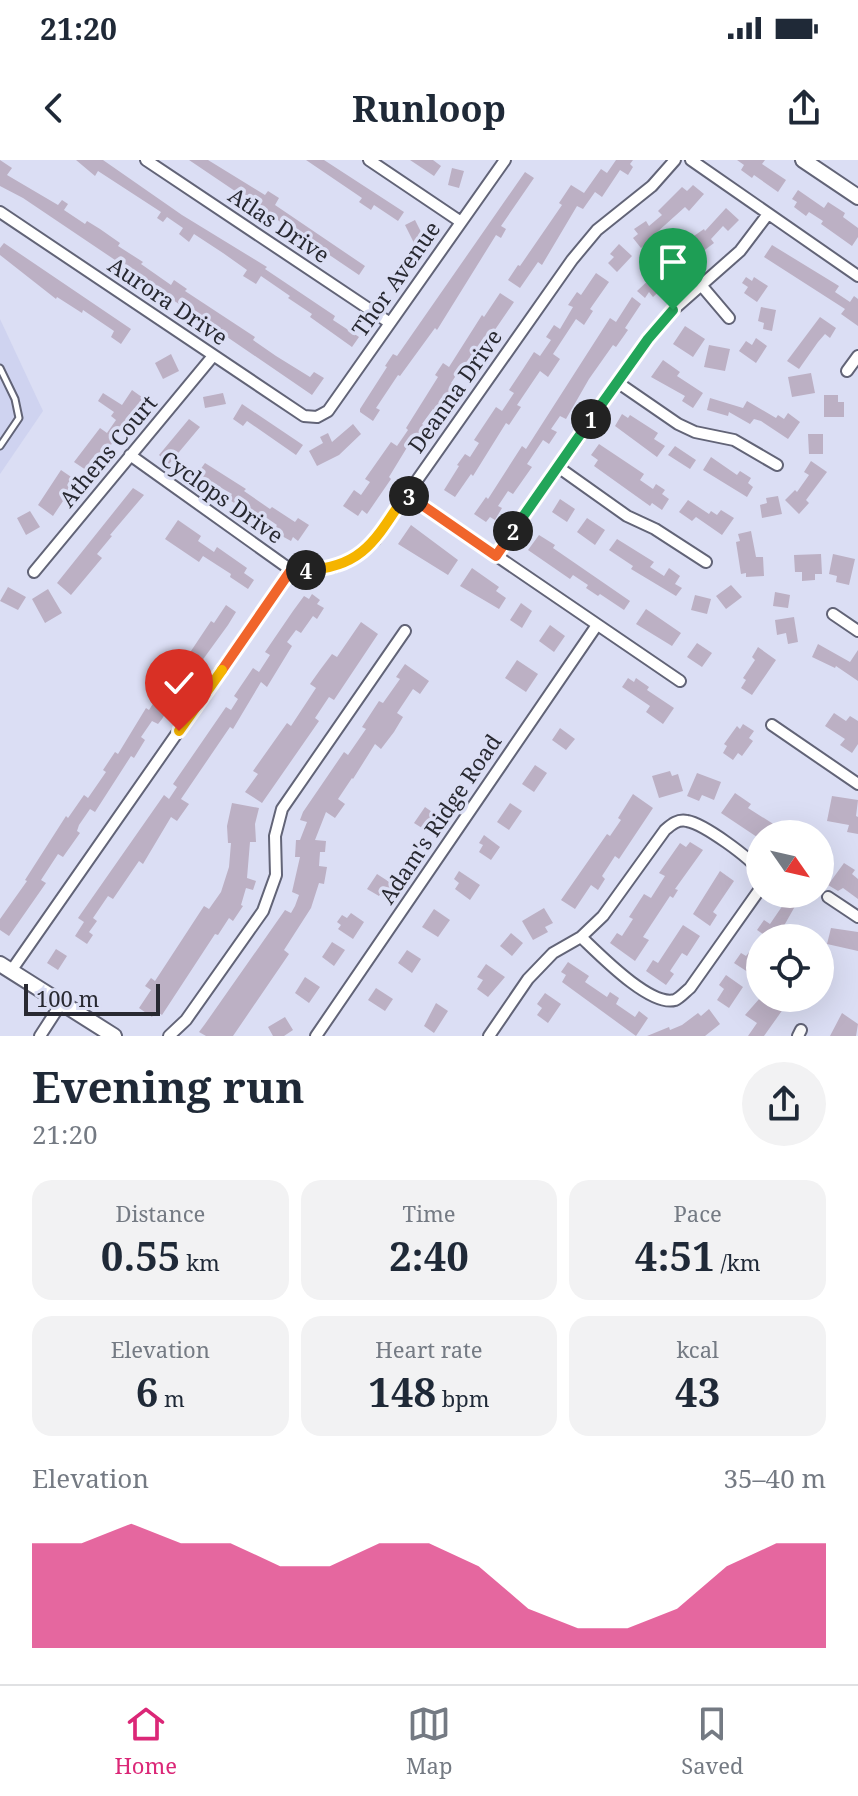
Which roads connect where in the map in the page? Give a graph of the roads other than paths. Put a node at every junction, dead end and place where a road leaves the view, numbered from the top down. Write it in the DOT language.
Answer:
graph roads {
  1 [pos="146,160"];
  2 [pos="369,160"];
  3 [pos="505,160"];
  4 [pos="675,160"];
  5 [pos="691,160"];
  6 [pos="803,160"];
  7 [pos="858,197"];
  8 [pos="0,212"];
  9 [pos="768,214"];
  10 [pos="461,222"];
  11 [pos="858,276"];
  12 [pos="701,285"];
  13 [pos="729,318"];
  14 [pos="390,323"];
  15 [pos="213,356"];
  16 [pos="858,356"];
  17 [pos="0,368"];
  18 [pos="847,371"];
  19 [pos="617,382"];
  20 [pos="317,417"];
  21 [pos="0,446"];
  22 [pos="130,455"];
  23 [pos="777,465"];
  24 [pos="558,467"];
  25 [pos="406,494"];
  26 [pos="496,556"];
  27 [pos="706,562"];
  28 [pos="291,570"];
  29 [pos="34,572"];
  30 [pos="833,614"];
  31 [pos="597,625"];
  32 [pos="405,631"];
  33 [pos="858,631"];
  34 [pos="680,681"];
  35 [pos="772,725"];
  36 [pos="858,784"];
  37 [pos="746,857"];
  38 [pos="834,901"];
  39 [pos="747,908"];
  40 [pos="858,917"];
  41 [pos="581,937"];
  42 [pos="6,967"];
  43 [pos="62,1002"];
  44 [pos="40,1036"];
  45 [pos="114,1036"];
  46 [pos="169,1036"];
  47 [pos="316,1036"];
  48 [pos="489,1036"];
  1 -- 14 [label="street, Atlas Drive"];
  2 -- 10 [label="street"];
  3 -- 10 [label="street, Thor Avenue"];
  4 -- 25 [label="street, Deanna Drive"];
  5 -- 9 [label="street"];
  6 -- 7 [label="street"];
  8 -- 15 [label="street, Aurora Drive"];
  9 -- 11 [label="street"];
  9 -- 12 [label="street"];
  10 -- 14 [label="street, Thor Avenue"];
  12 -- 13 [label="street"];
  12 -- 19 [label="street"];
  14 -- 20 [label="street, Thor Avenue"];
  15 -- 20 [label="street, Aurora Drive"];
  15 -- 22 [label="street, Athens Court"];
  16 -- 18 [label="street"];
  17 -- 21 [label="lane"];
  19 -- 23 [label="street"];
  19 -- 24 [label="street"];
  22 -- 28 [label="street, Cyclops Drive"];
  22 -- 29 [label="street, Athens Court"];
  24 -- 26 [label="street"];
  24 -- 27 [label="street"];
  25 -- 26 [label="street"];
  25 -- 28 [label="street, Deanna Drive"];
  26 -- 31 [label="street"];
  28 -- 42 [label="street"];
  30 -- 33 [label="street"];
  31 -- 34 [label="street"];
  31 -- 47 [label="street, Adam's Ridge Road"];
  32 -- 46 [label="street"];
  35 -- 36 [label="street"];
  37 -- 41 [label="street"];
  38 -- 40 [label="street"];
  39 -- 41 [label="street"];
  41 -- 48 [label="street"];
  42 -- 43 [label="street"];
  43 -- 44 [label="street"];
  43 -- 45 [label="street"];
}
